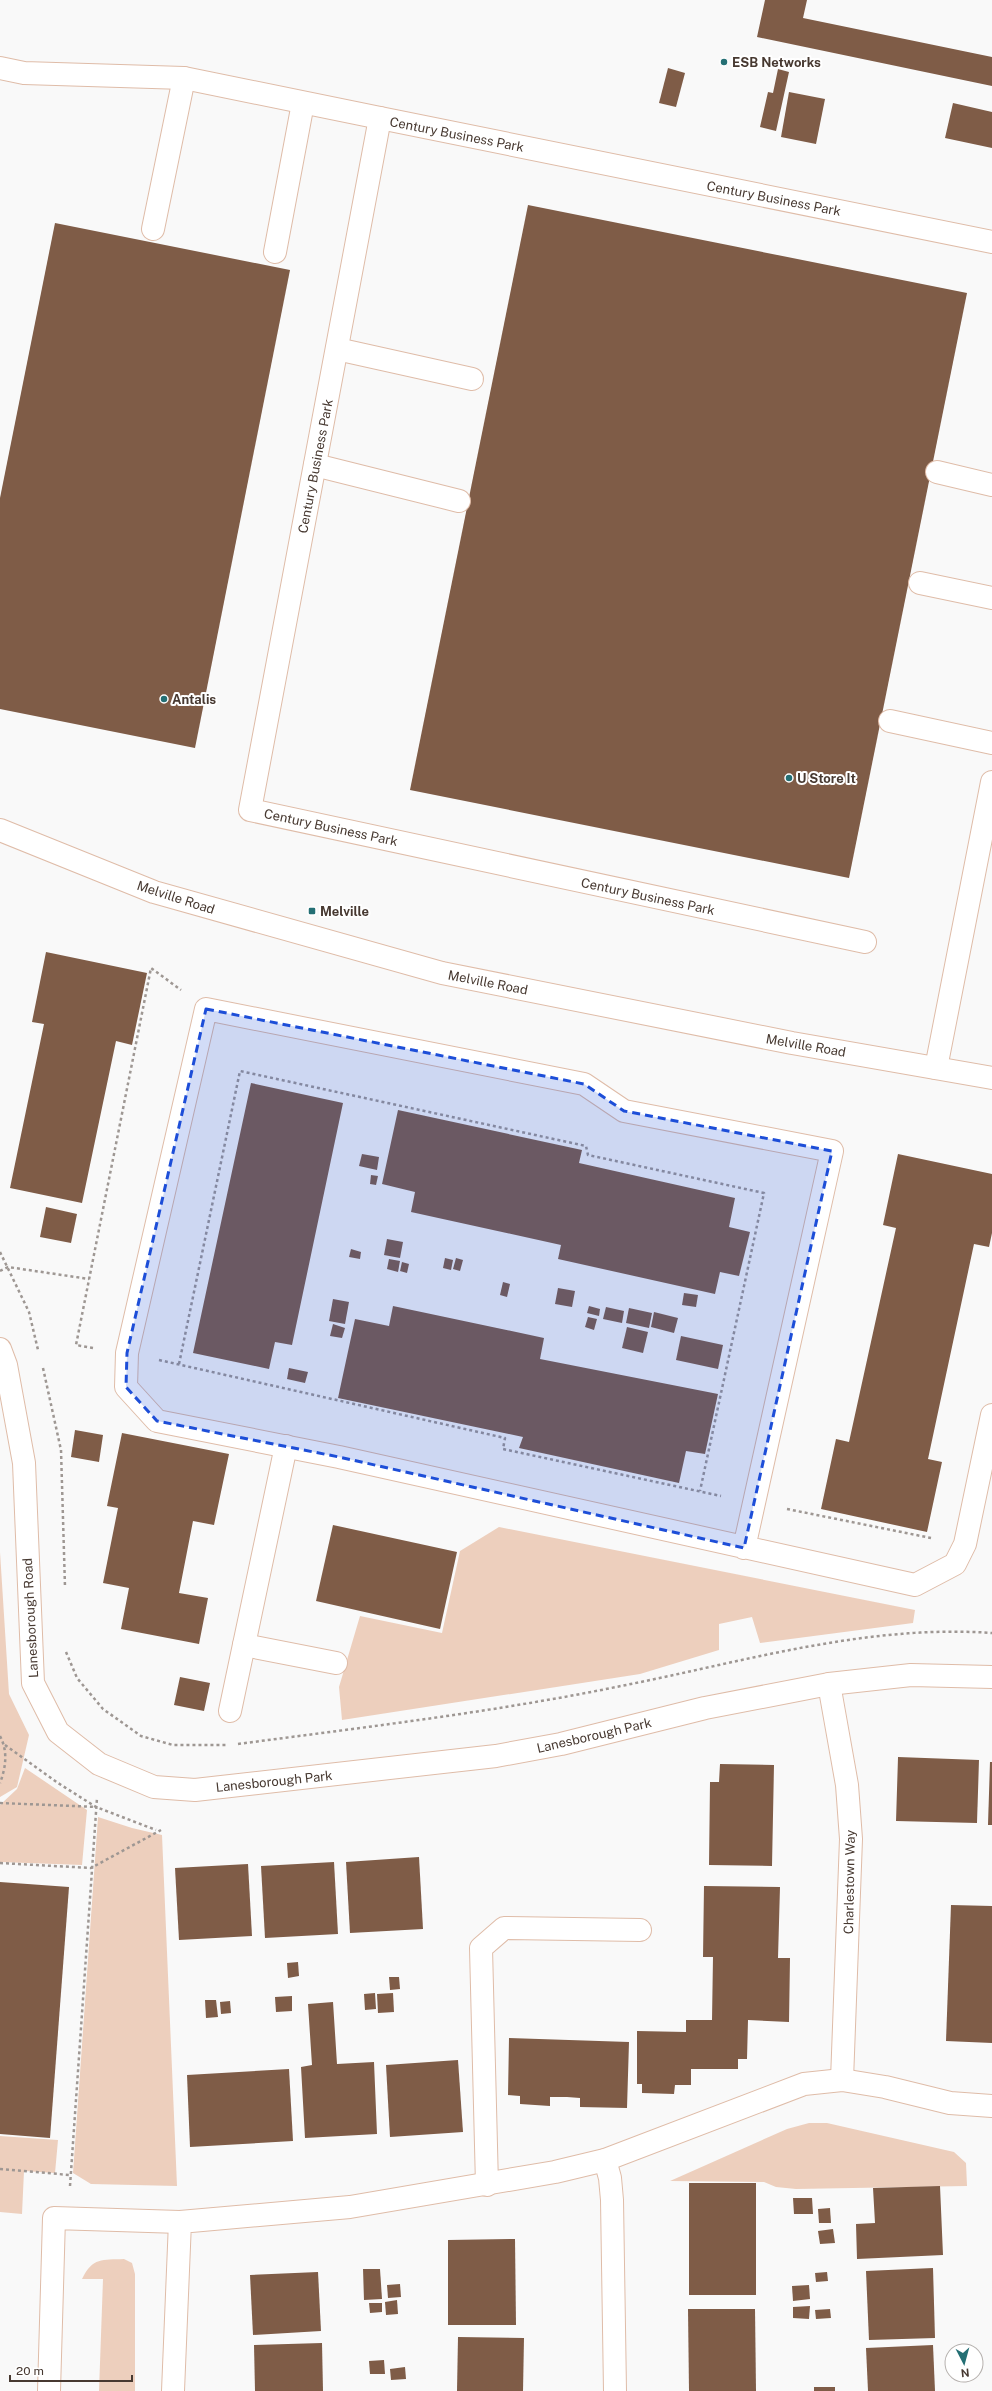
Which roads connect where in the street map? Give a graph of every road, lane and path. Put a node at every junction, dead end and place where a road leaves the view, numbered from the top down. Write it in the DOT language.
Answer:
graph roads {
  1 [pos="0,68"];
  2 [pos="184,78"];
  3 [pos="303,103"];
  4 [pos="380,118"];
  5 [pos="153,229"];
  6 [pos="992,242"];
  7 [pos="275,252"];
  8 [pos="337,349"];
  9 [pos="472,379"];
  10 [pos="315,465"];
  11 [pos="936,472"];
  12 [pos="992,485"];
  13 [pos="459,501"];
  14 [pos="920,583"];
  15 [pos="992,598"];
  16 [pos="890,721"];
  17 [pos="992,743"];
  18 [pos="992,782"];
  19 [pos="0,830"];
  20 [pos="865,942"];
  21 [pos="206,1009"];
  22 [pos="936,1068"];
  23 [pos="992,1078"];
  24 [pos="0,1252"];
  25 [pos="8,1268"];
  26 [pos="0,1271"];
  27 [pos="89,1279"];
  28 [pos="0,1349"];
  29 [pos="127,1353"];
  30 [pos="40,1356"];
  31 [pos="41,1363"];
  32 [pos="179,1364"];
  33 [pos="992,1415"];
  34 [pos="286,1446"];
  35 [pos="700,1491"];
  36 [pos="983,1496"];
  37 [pos="754,1503"];
  38 [pos="964,1544"];
  39 [pos="744,1548"];
  40 [pos="65,1589"];
  41 [pos="992,1633"];
  42 [pos="244,1645"];
  43 [pos="66,1650"];
  44 [pos="336,1663"];
  45 [pos="992,1677"];
  46 [pos="829,1684"];
  47 [pos="230,1711"];
  48 [pos="0,1736"];
  49 [pos="99,1764"];
  50 [pos="0,1783"];
  51 [pos="195,1790"];
  52 [pos="0,1803"];
  53 [pos="96,1807"];
  54 [pos="161,1830"];
  55 [pos="0,1863"];
  56 [pos="91,1868"];
  57 [pos="640,1930"];
  58 [pos="842,2080"];
  59 [pos="992,2106"];
  60 [pos="605,2160"];
  61 [pos="0,2170"];
  62 [pos="70,2175"];
  63 [pos="487,2185"];
  64 [pos="69,2218"];
  65 [pos="180,2222"];
  66 [pos="49,2391"];
  67 [pos="173,2391"];
  68 [pos="616,2391"];
  1 -- 2 [label="street"];
  2 -- 3 [label="street"];
  2 -- 5 [label="street"];
  3 -- 4 [label="street"];
  3 -- 7 [label="street"];
  4 -- 6 [label="street, Century Business Park"];
  4 -- 8 [label="street, Century Business Park"];
  8 -- 9 [label="street"];
  8 -- 10 [label="street, Century Business Park"];
  10 -- 13 [label="street"];
  10 -- 20 [label="street, Century Business Park"];
  11 -- 12 [label="street"];
  14 -- 15 [label="street"];
  16 -- 17 [label="street"];
  18 -- 22 [label="street"];
  19 -- 22 [label="street, Melville Road"];
  21 -- 27 [label="path"];
  21 -- 29 [label="street"];
  21 -- 37 [label="street"];
  22 -- 23 [label="street, Melville Road"];
  24 -- 25 [label="path"];
  25 -- 26 [label="path"];
  25 -- 27 [label="path"];
  25 -- 30 [label="path"];
  27 -- 29 [label="path"];
  28 -- 49 [label="street, Lanesborough Road"];
  29 -- 32 [label="path"];
  29 -- 34 [label="street"];
  31 -- 40 [label="path"];
  32 -- 35 [label="path"];
  32 -- 35 [label="path"];
  33 -- 36 [label="street"];
  34 -- 39 [label="street"];
  34 -- 42 [label="street"];
  35 -- 37 [label="path"];
  36 -- 38 [label="street"];
  37 -- 38 [label="path"];
  37 -- 39 [label="street"];
  38 -- 39 [label="street"];
  41 -- 43 [label="path"];
  42 -- 44 [label="street"];
  42 -- 47 [label="street"];
  45 -- 46 [label="street, Lanesborough Park"];
  46 -- 51 [label="street, Lanesborough Park"];
  46 -- 58 [label="street, Charlestown Way"];
  48 -- 50 [label="path"];
  49 -- 51 [label="street, Lanesborough Road"];
  49 -- 53 [label="path"];
  52 -- 53 [label="path"];
  53 -- 56 [label="path"];
  54 -- 56 [label="path"];
  55 -- 56 [label="path"];
  56 -- 62 [label="path"];
  57 -- 63 [label="street"];
  58 -- 59 [label="street"];
  58 -- 60 [label="street"];
  60 -- 63 [label="street"];
  60 -- 68 [label="street"];
  61 -- 62 [label="path"];
  62 -- 64 [label="path"];
  63 -- 65 [label="street"];
  64 -- 65 [label="street"];
  64 -- 66 [label="street"];
  65 -- 67 [label="street"];
}
